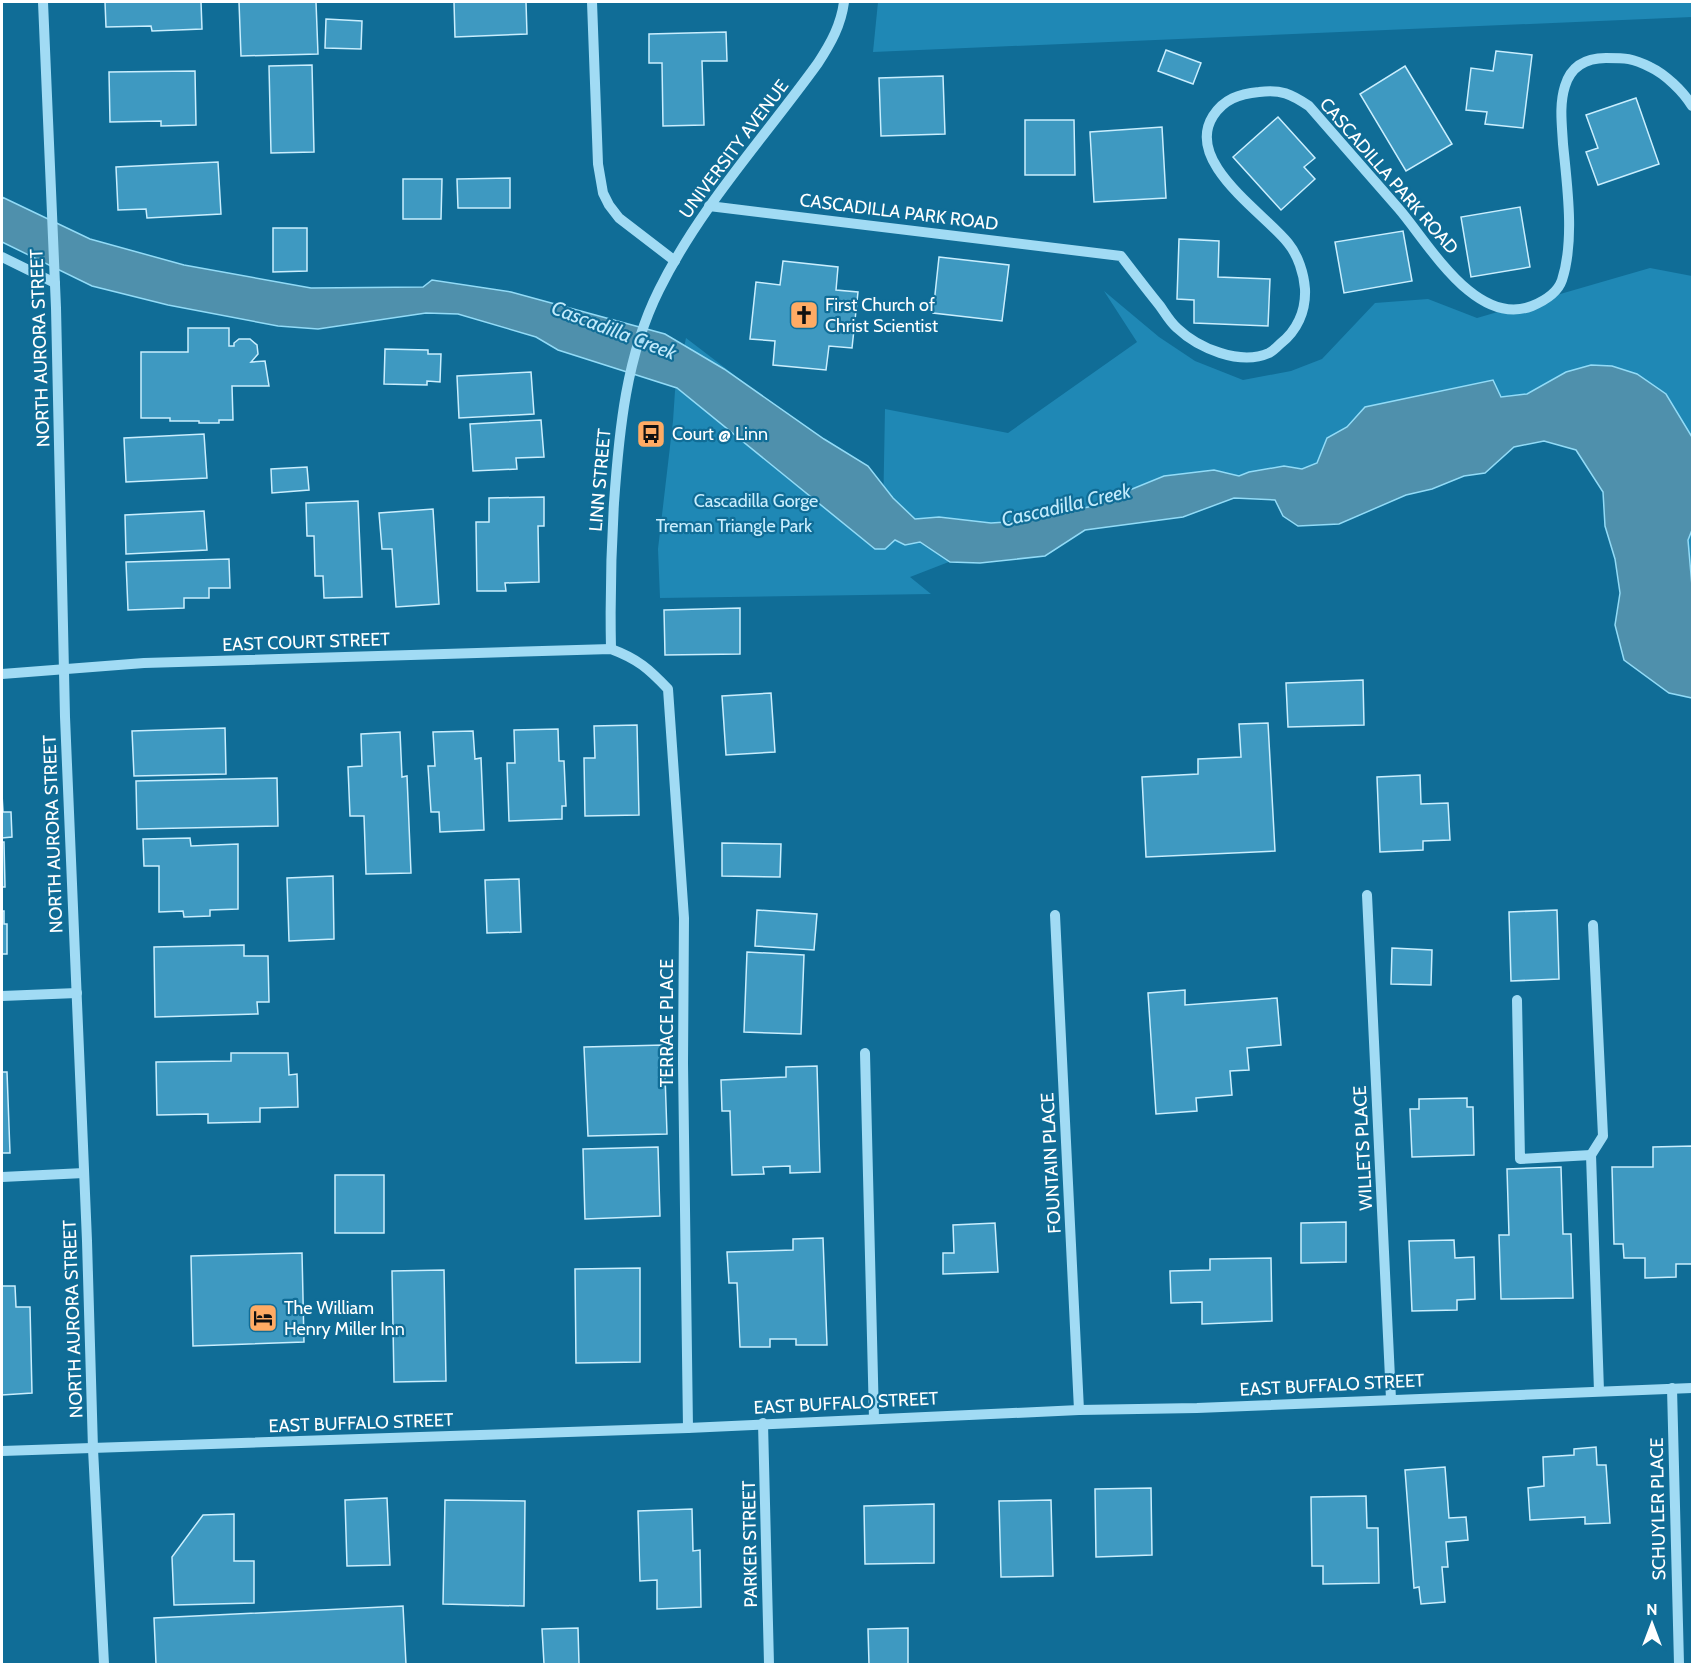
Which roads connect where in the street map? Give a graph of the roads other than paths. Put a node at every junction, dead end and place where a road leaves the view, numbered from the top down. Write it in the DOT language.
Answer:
graph roads {
  1 [pos="43,2"];
  2 [pos="592,2"];
  3 [pos="844,2"];
  4 [pos="1692,106"];
  5 [pos="710,206"];
  6 [pos="2,257"];
  7 [pos="675,261"];
  8 [pos="55,283"];
  9 [pos="648,317"];
  10 [pos="611,649"];
  11 [pos="64,670"];
  12 [pos="2,674"];
  13 [pos="1367,895"];
  14 [pos="1055,915"];
  15 [pos="1593,926"];
  16 [pos="77,993"];
  17 [pos="2,996"];
  18 [pos="1517,1000"];
  19 [pos="866,1053"];
  20 [pos="1591,1155"];
  21 [pos="84,1173"];
  22 [pos="2,1177"];
  23 [pos="1672,1388"];
  24 [pos="1692,1388"];
  25 [pos="1599,1391"];
  26 [pos="1391,1399"];
  27 [pos="1079,1410"];
  28 [pos="874,1419"];
  29 [pos="763,1423"];
  30 [pos="688,1428"];
  31 [pos="93,1449"];
  32 [pos="2,1451"];
  33 [pos="105,1665"];
  34 [pos="769,1665"];
  35 [pos="1679,1665"];
  1 -- 8 [label="street, NORTH AURORA STREET"];
  2 -- 7 [label="street"];
  3 -- 5 [label="street, UNIVERSITY AVENUE"];
  4 -- 5 [label="street, CASCADILLA PARK ROAD"];
  5 -- 7 [label="street, UNIVERSITY AVENUE"];
  6 -- 8 [label="street"];
  7 -- 9 [label="street, UNIVERSITY AVENUE"];
  8 -- 11 [label="street, NORTH AURORA STREET"];
  9 -- 10 [label="street, LINN STREET"];
  10 -- 11 [label="street, EAST COURT STREET"];
  10 -- 30 [label="street, TERRACE PLACE"];
  11 -- 12 [label="street, EAST COURT STREET"];
  11 -- 16 [label="street, NORTH AURORA STREET"];
  13 -- 26 [label="street, WILLETS PLACE"];
  14 -- 27 [label="street, FOUNTAIN PLACE"];
  15 -- 20 [label="street"];
  16 -- 17 [label="street"];
  16 -- 21 [label="street, NORTH AURORA STREET"];
  18 -- 20 [label="street"];
  19 -- 28 [label="street"];
  20 -- 25 [label="street"];
  21 -- 22 [label="street"];
  21 -- 31 [label="street, NORTH AURORA STREET"];
  23 -- 24 [label="street, EAST BUFFALO STREET"];
  23 -- 25 [label="street, EAST BUFFALO STREET"];
  23 -- 35 [label="street, SCHUYLER PLACE"];
  25 -- 26 [label="street, EAST BUFFALO STREET"];
  26 -- 27 [label="street, EAST BUFFALO STREET"];
  27 -- 28 [label="street, EAST BUFFALO STREET"];
  28 -- 29 [label="street, EAST BUFFALO STREET"];
  29 -- 30 [label="street, EAST BUFFALO STREET"];
  29 -- 34 [label="street, PARKER STREET"];
  30 -- 31 [label="street, EAST BUFFALO STREET"];
  31 -- 32 [label="street, EAST BUFFALO STREET"];
  31 -- 33 [label="street, NORTH AURORA STREET"];
}
